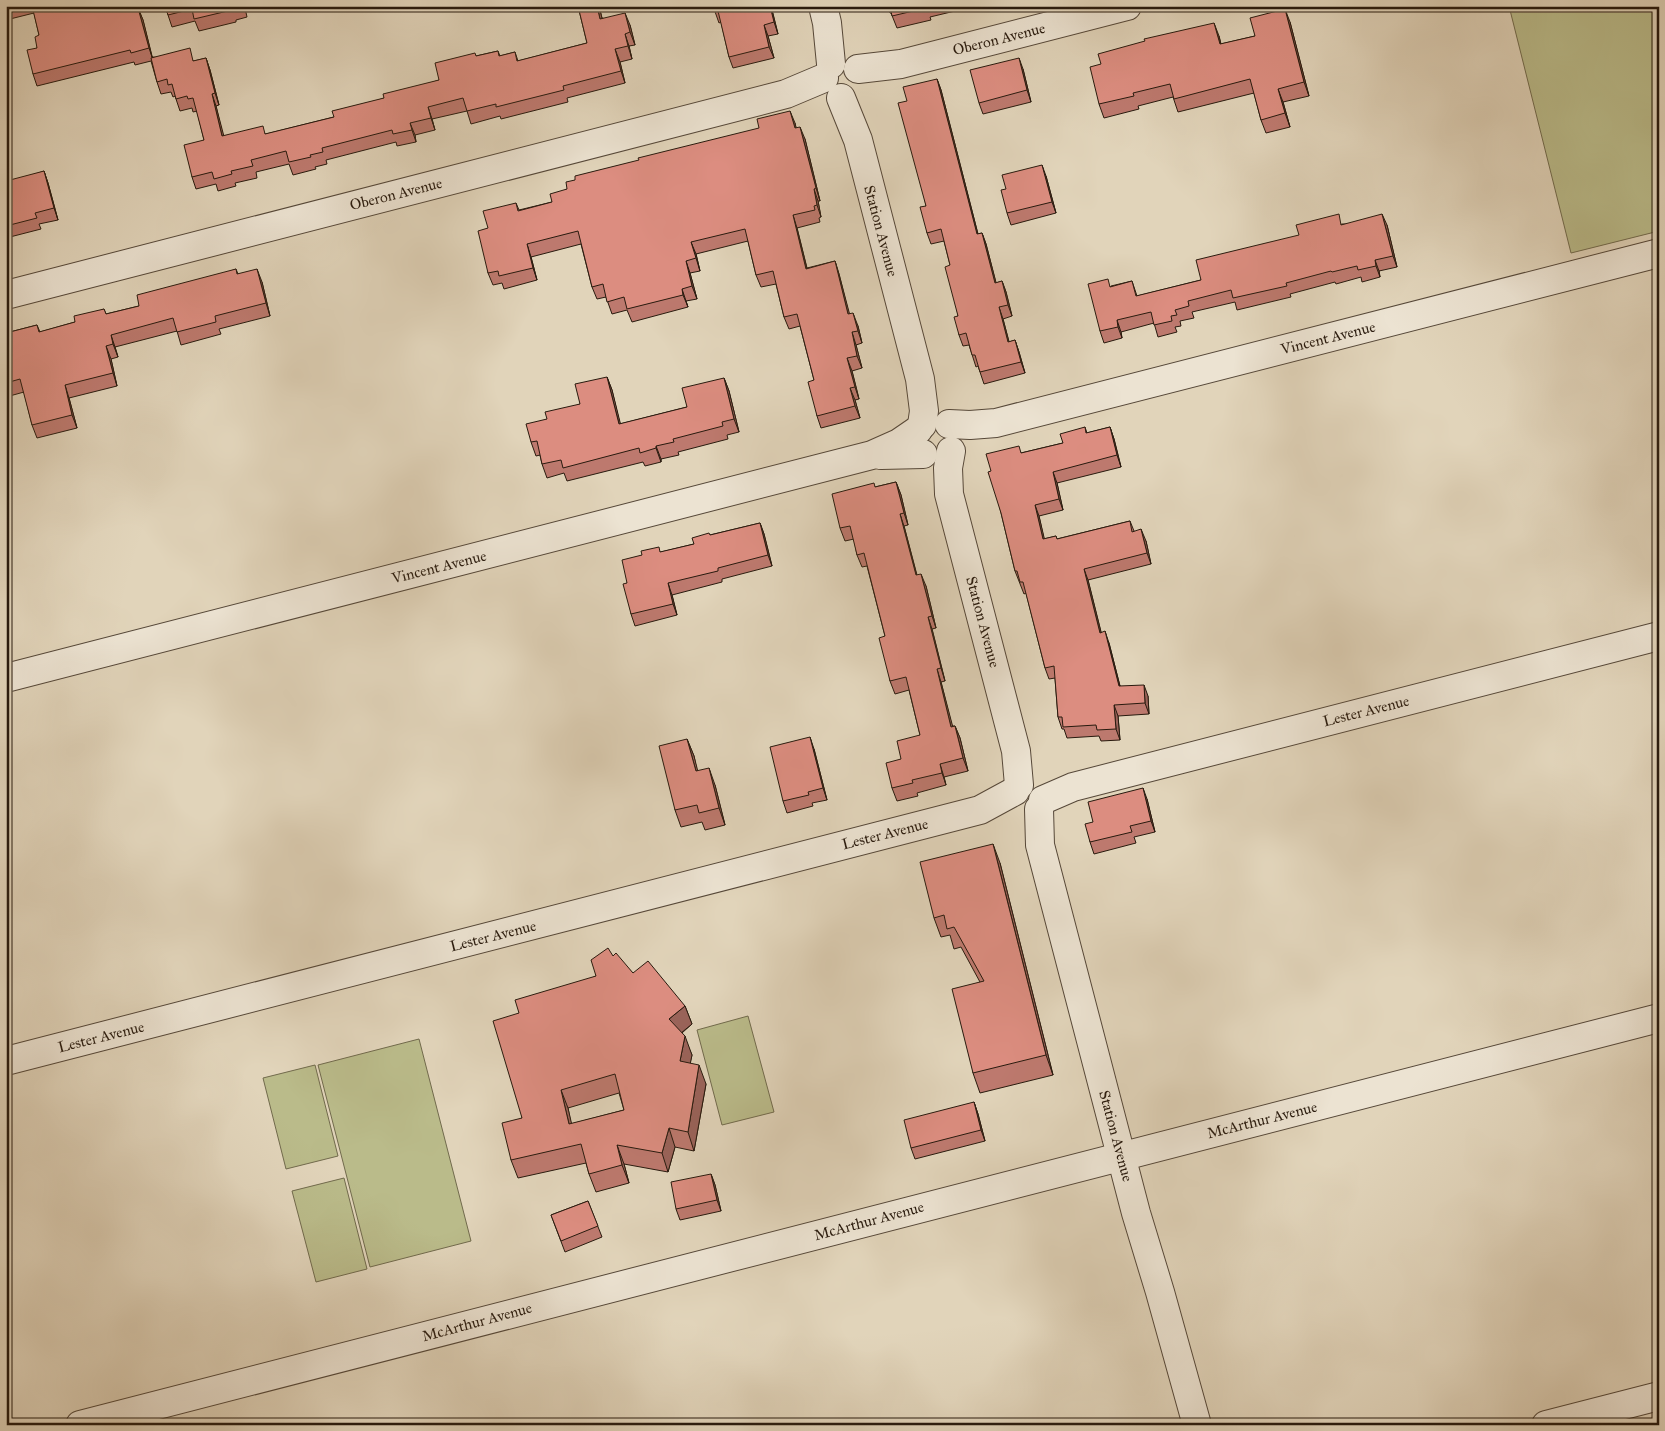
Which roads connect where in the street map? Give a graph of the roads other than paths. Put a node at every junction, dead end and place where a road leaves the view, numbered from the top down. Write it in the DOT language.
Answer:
graph roads {
  1 [pos="1126,6"];
  2 [pos="825,14"];
  3 [pos="842,80"];
  4 [pos="1659,253"];
  5 [pos="6,295"];
  6 [pos="936,438"];
  7 [pos="1659,636"];
  8 [pos="6,678"];
  9 [pos="1029,797"];
  10 [pos="1659,1018"];
  11 [pos="6,1061"];
  12 [pos="1121,1156"];
  13 [pos="1659,1396"];
  14 [pos="80,1425"];
  15 [pos="1196,1425"];
  16 [pos="1546,1425"];
  1 -- 3 [label="street, Oberon Avenue"];
  2 -- 3 [label="street, Station Avenue"];
  3 -- 5 [label="street, Oberon Avenue"];
  3 -- 6 [label="street, Station Avenue"];
  4 -- 6 [label="street, Vincent Avenue"];
  6 -- 8 [label="street, Vincent Avenue"];
  6 -- 9 [label="street, Station Avenue"];
  7 -- 9 [label="street, Lester Avenue"];
  9 -- 11 [label="street, Lester Avenue"];
  9 -- 12 [label="street, Station Avenue"];
  10 -- 12 [label="street, McArthur Avenue"];
  12 -- 14 [label="street, McArthur Avenue"];
  12 -- 15 [label="street, Station Avenue"];
  13 -- 16 [label="street"];
}
